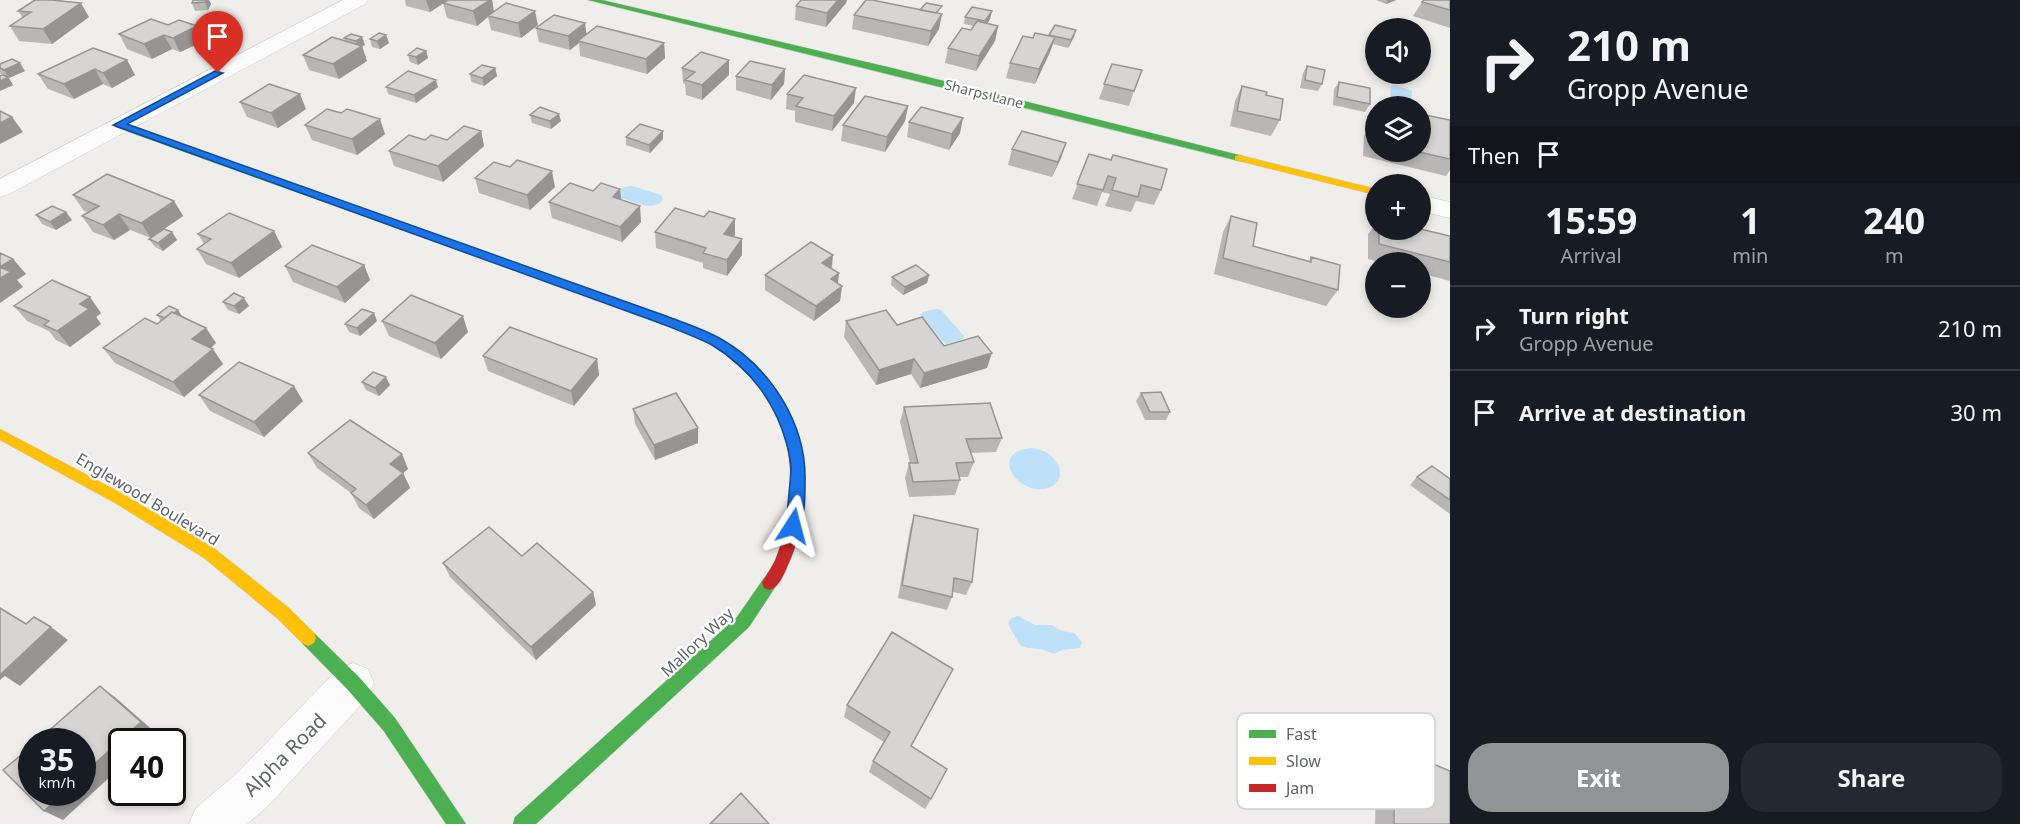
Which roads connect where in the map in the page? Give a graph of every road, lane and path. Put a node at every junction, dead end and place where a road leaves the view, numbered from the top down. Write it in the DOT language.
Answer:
graph roads {
  1 [pos="358,0"];
  2 [pos="592,0"];
  3 [pos="118,125"];
  4 [pos="0,189"];
  5 [pos="1365,189"];
  6 [pos="1431,206"];
  7 [pos="1450,210"];
  8 [pos="0,434"];
  9 [pos="353,683"];
  10 [pos="212,824"];
  11 [pos="457,824"];
  12 [pos="522,824"];
  1 -- 3 [label="street"];
  2 -- 5 [label="street, Sharps Lane"];
  3 -- 4 [label="street"];
  3 -- 12 [label="street, Mallory Way"];
  6 -- 7 [label="street"];
  8 -- 9 [label="street, Englewood Boulevard"];
  9 -- 10 [label="street, Alpha Road"];
  9 -- 11 [label="street, Englewood Boulevard"];
}
